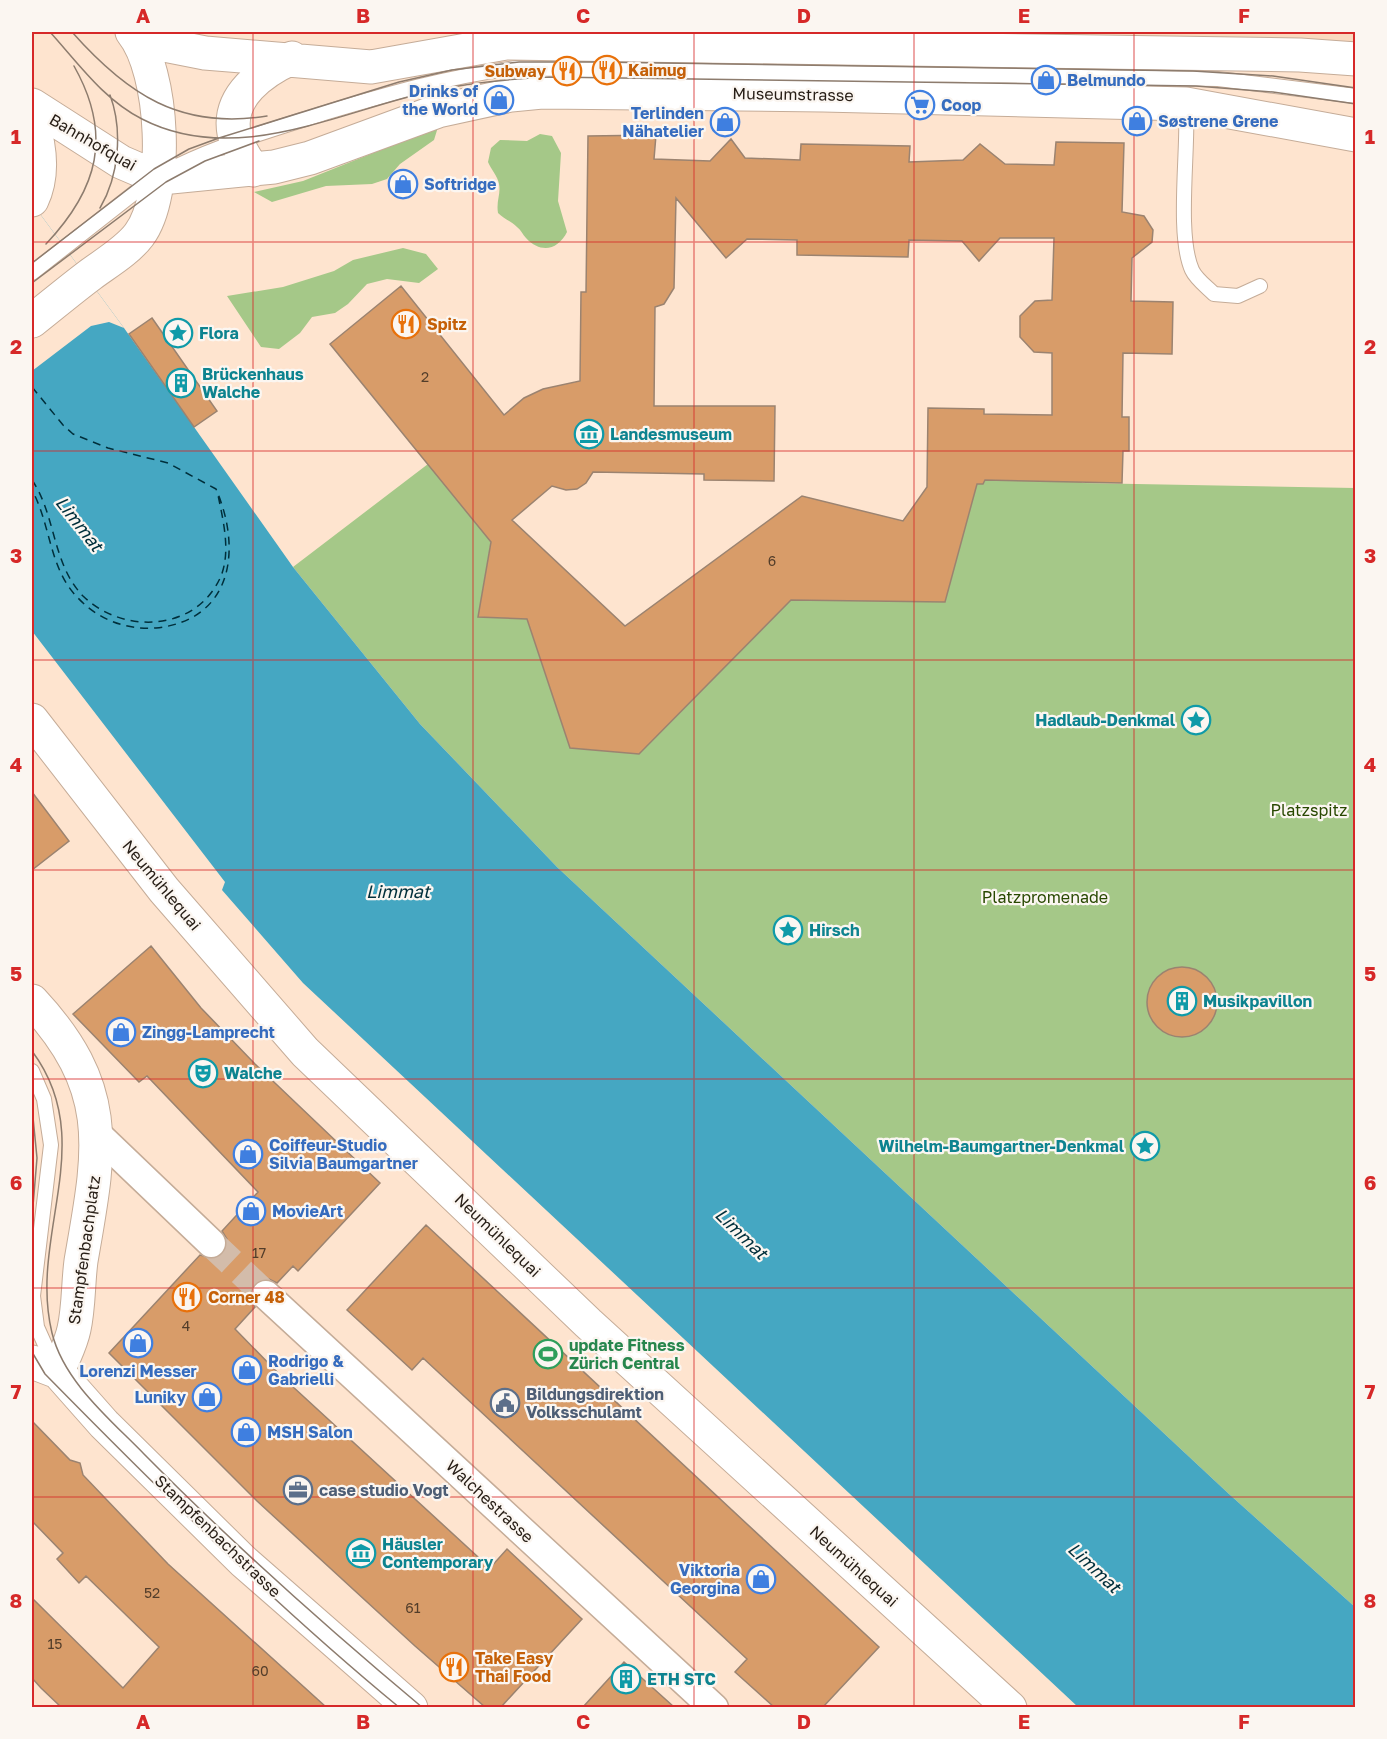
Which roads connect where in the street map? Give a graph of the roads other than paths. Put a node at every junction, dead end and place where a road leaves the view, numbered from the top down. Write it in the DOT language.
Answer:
graph roads {
  1 [pos="135,36"];
  2 [pos="292,58"];
  3 [pos="1346,58"];
  4 [pos="824,61"];
  5 [pos="411,74"];
  6 [pos="1356,96"];
  7 [pos="1186,104"];
  8 [pos="32,105"];
  9 [pos="414,119"];
  10 [pos="32,121"];
  11 [pos="1349,134"];
  12 [pos="237,140"];
  13 [pos="253,170"];
  14 [pos="211,174"];
  15 [pos="156,177"];
  16 [pos="32,200"];
  17 [pos="32,273"];
  18 [pos="1260,286"];
  19 [pos="32,321"];
  20 [pos="32,720"];
  21 [pos="32,1001"];
  22 [pos="32,1071"];
  23 [pos="97,1134"];
  24 [pos="211,1243"];
  25 [pos="266,1295"];
  26 [pos="45,1367"];
  27 [pos="411,1707"];
  28 [pos="714,1707"];
  29 [pos="1010,1707"];
  1 -- 2 [label="street, Museumstrasse"];
  1 -- 15 [label="street, Bahnhofquai"];
  2 -- 5 [label="street, Museumstrasse"];
  2 -- 12 [label="street"];
  3 -- 4 [label="street, Museumstrasse"];
  4 -- 5 [label="street, Museumstrasse"];
  4 -- 6 [label="lane"];
  4 -- 7 [label="street, Museumstrasse"];
  4 -- 9 [label="street, Museumstrasse"];
  5 -- 9 [label="lane"];
  5 -- 12 [label="lane"];
  7 -- 11 [label="street, Museumstrasse"];
  7 -- 18 [label="lane"];
  8 -- 15 [label="street, Bahnhofquai"];
  9 -- 13 [label="street, Museumstrasse"];
  10 -- 16 [label="street, Bahnhofquai"];
  12 -- 13 [label="street"];
  12 -- 15 [label="lane"];
  13 -- 14 [label="street, Museumstrasse"];
  14 -- 15 [label="street, Bahnhofquai"];
  15 -- 17 [label="lane"];
  15 -- 19 [label="street"];
  20 -- 29 [label="street, Neumühlequai"];
  21 -- 23 [label="street"];
  22 -- 26 [label="lane"];
  23 -- 24 [label="street"];
  23 -- 26 [label="street, Stampfenbachplatz"];
  25 -- 28 [label="street, Walchestrasse"];
  26 -- 27 [label="street, Stampfenbachstrasse"];
}
